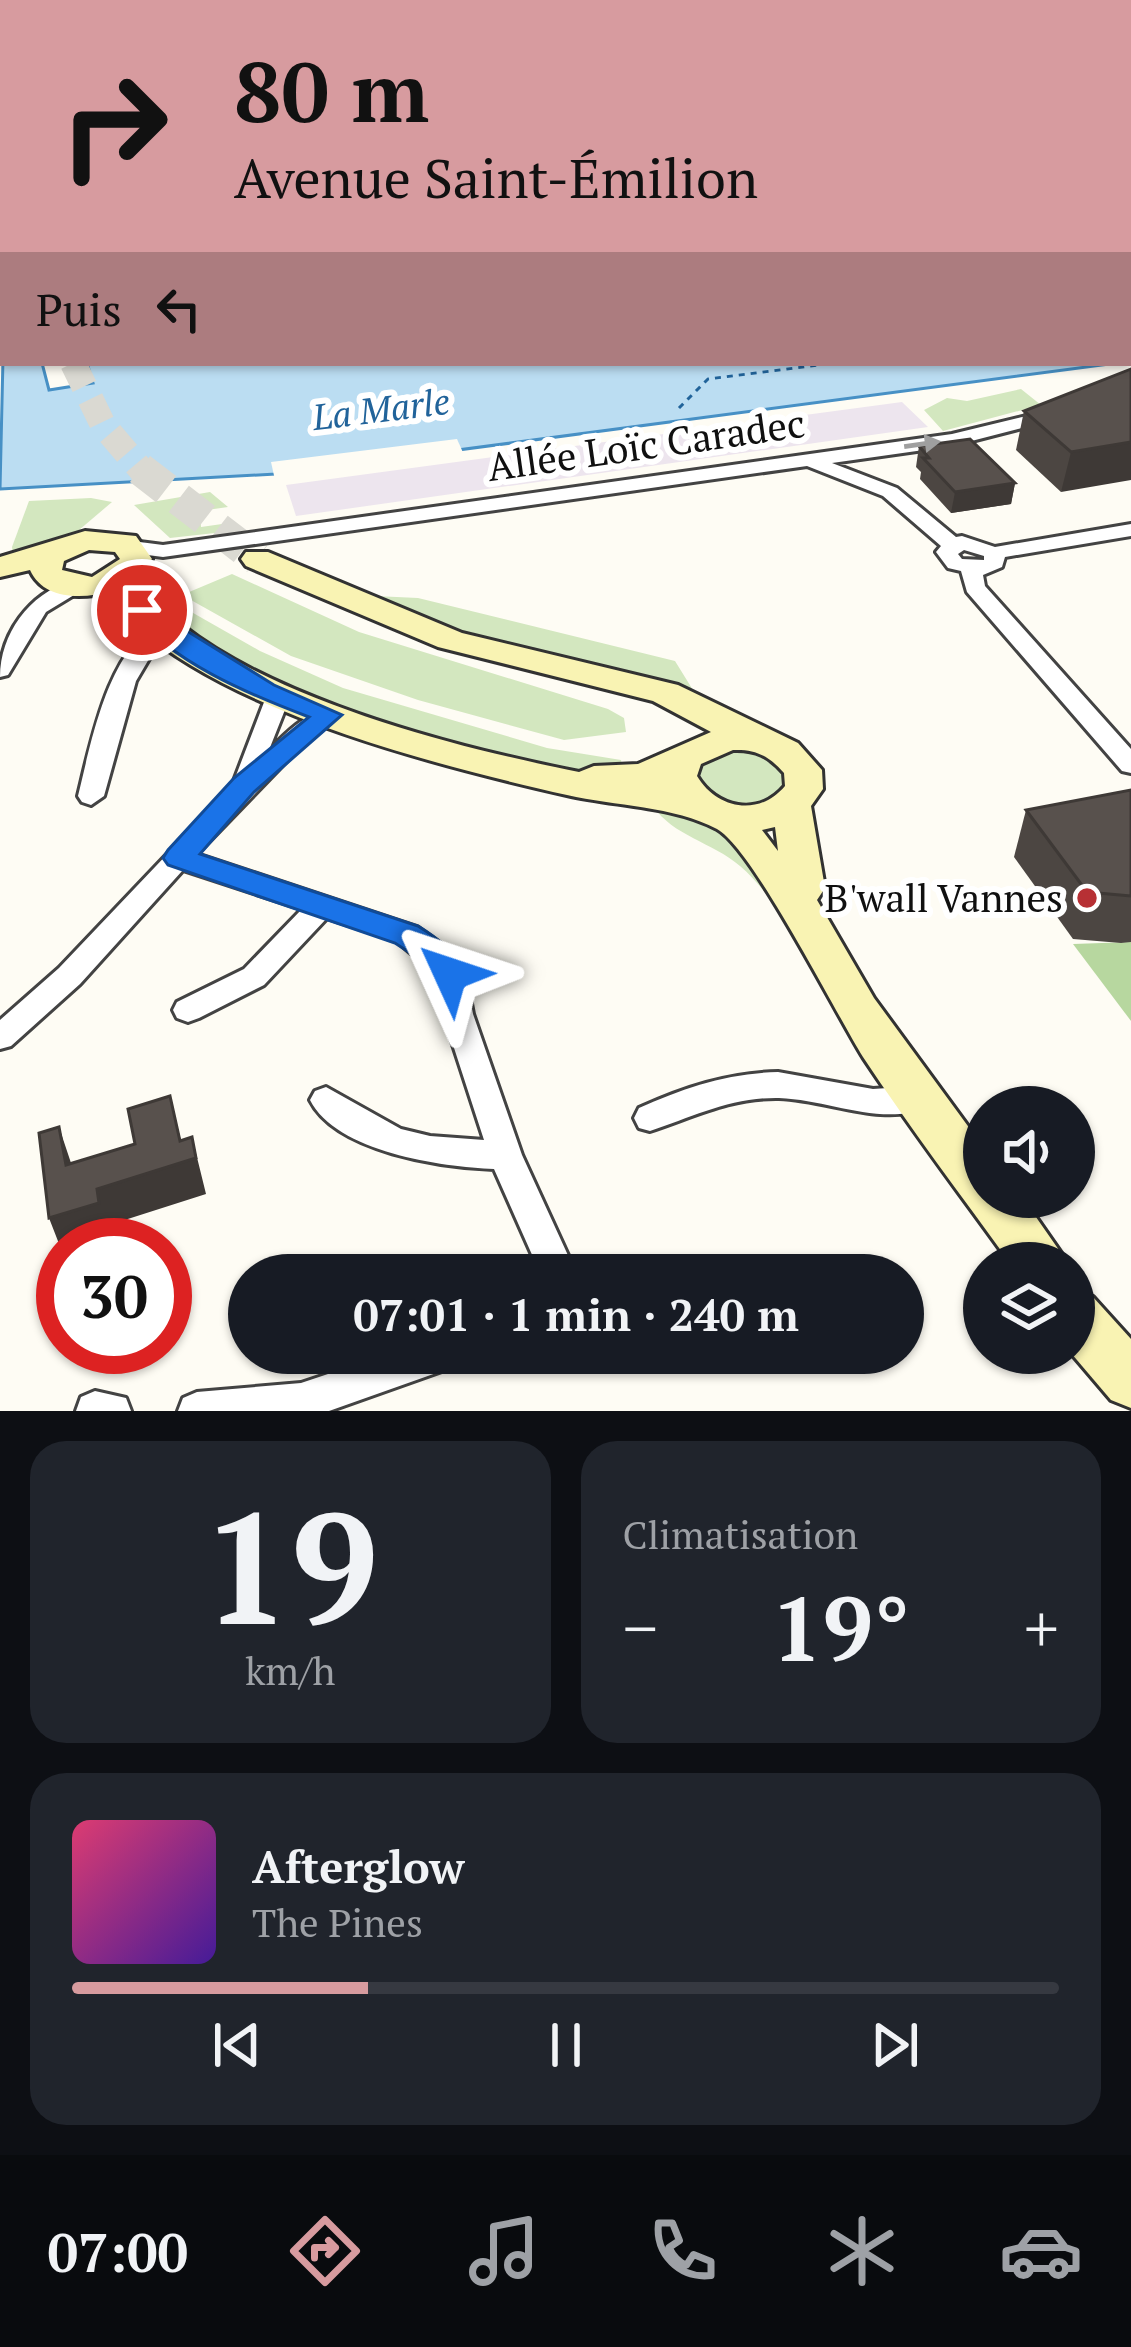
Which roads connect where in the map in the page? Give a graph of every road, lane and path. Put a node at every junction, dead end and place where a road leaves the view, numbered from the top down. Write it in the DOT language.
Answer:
graph roads {
  1 [pos="1076,405"];
  2 [pos="806,459"];
  3 [pos="1131,530"];
  4 [pos="952,545"];
  5 [pos="994,553"];
  6 [pos="257,559"];
  7 [pos="137,560"];
  8 [pos="0,567"];
  9 [pos="971,568"];
  10 [pos="0,579"];
  11 [pos="65,579"];
  12 [pos="155,625"];
  13 [pos="0,670"];
  14 [pos="599,680"];
  15 [pos="278,697"];
  16 [pos="328,715"];
  17 [pos="753,739"];
  18 [pos="688,754"];
  19 [pos="1131,765"];
  20 [pos="524,773"];
  21 [pos="244,785"];
  22 [pos="92,796"];
  23 [pos="792,807"];
  24 [pos="714,812"];
  25 [pos="178,858"];
  26 [pos="795,898"];
  27 [pos="322,906"];
  28 [pos="188,1010"];
  29 [pos="0,1036"];
  30 [pos="918,1099"];
  31 [pos="326,1100"];
  32 [pos="650,1118"];
  33 [pos="505,1155"];
  34 [pos="963,1159"];
  35 [pos="1008,1218"];
  36 [pos="1026,1242"];
  37 [pos="550,1254"];
  38 [pos="1095,1320"];
  39 [pos="1095,1339"];
  40 [pos="1131,1351"];
  41 [pos="382,1374"];
  42 [pos="1131,1381"];
  43 [pos="94,1410"];
  44 [pos="112,1411"];
  45 [pos="197,1411"];
  2 -- 1 [label="street, Allée Loïc Caradec, one-way"];
  2 -- 4 [label="street"];
  2 -- 7 [label="street, Allée Loïc Caradec"];
  3 -- 5 [label="street"];
  4 -- 5 [label="street"];
  4 -- 9 [label="street"];
  5 -- 9 [label="street"];
  6 -- 14 [label="main road"];
  7 -- 11 [label="main road"];
  7 -- 11 [label="main road"];
  7 -- 12 [label="main road"];
  8 -- 11 [label="main road"];
  9 -- 19 [label="street"];
  10 -- 11 [label="main road"];
  11 -- 12 [label="main road"];
  11 -- 13 [label="street"];
  12 -- 15 [label="main road"];
  12 -- 22 [label="street"];
  14 -- 17 [label="main road"];
  14 -- 18 [label="main road"];
  15 -- 16 [label="main road"];
  15 -- 21 [label="street"];
  16 -- 20 [label="main road"];
  16 -- 21 [label="street"];
  17 -- 18 [label="main road"];
  17 -- 23 [label="main road"];
  18 -- 20 [label="main road"];
  18 -- 24 [label="main road"];
  20 -- 24 [label="main road"];
  21 -- 25 [label="street"];
  23 -- 24 [label="main road"];
  23 -- 26 [label="main road"];
  24 -- 26 [label="main road"];
  25 -- 27 [label="street"];
  25 -- 29 [label="street"];
  26 -- 30 [label="main road"];
  27 -- 28 [label="street"];
  27 -- 33 [label="street"];
  30 -- 32 [label="street"];
  30 -- 34 [label="main road"];
  31 -- 33 [label="street"];
  33 -- 37 [label="street"];
  35 -- 36 [label="main road"];
  38 -- 40 [label="main road"];
  39 -- 42 [label="main road"];
  41 -- 45 [label="street"];
  43 -- 44 [label="street"];
}
